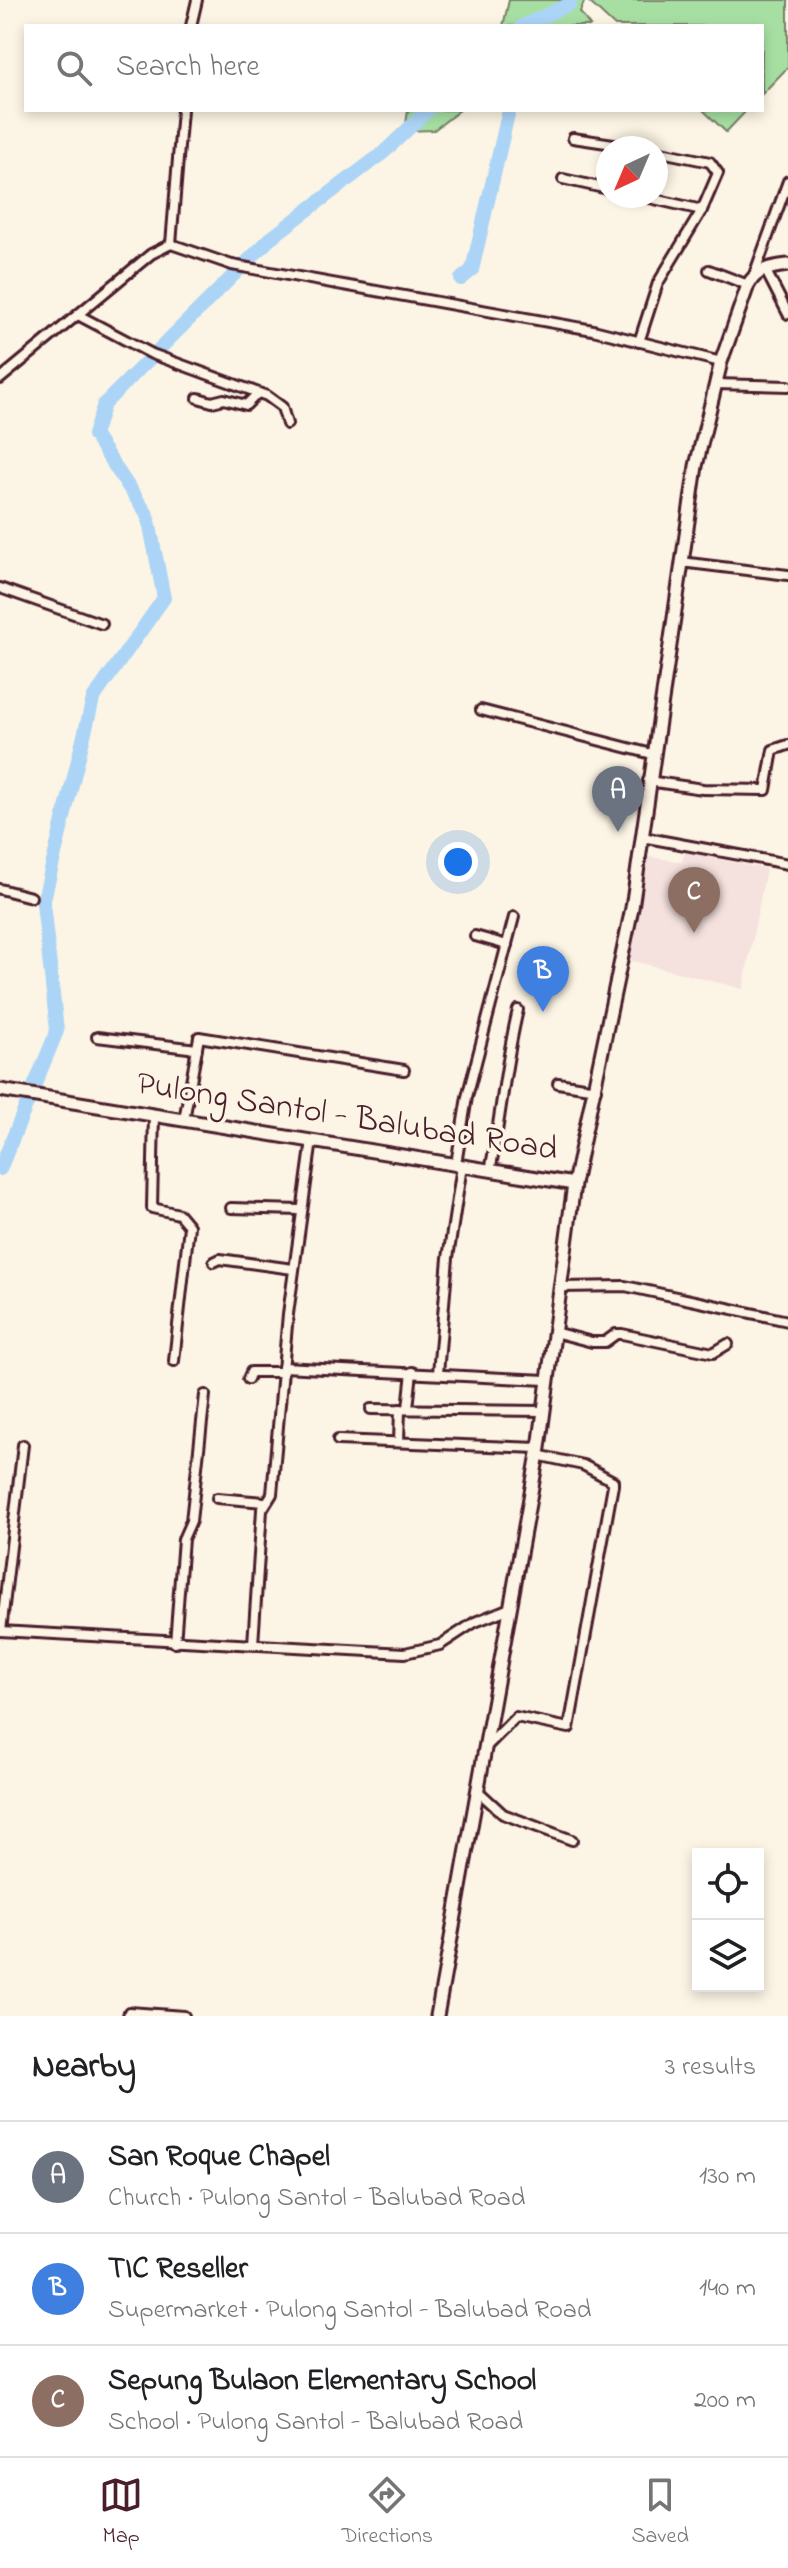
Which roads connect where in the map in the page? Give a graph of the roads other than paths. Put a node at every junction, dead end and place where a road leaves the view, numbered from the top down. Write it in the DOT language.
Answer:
graph roads {
  1 [pos="197,0"];
  2 [pos="191,24"];
  3 [pos="182,112"];
  4 [pos="573,138"];
  5 [pos="596,141"];
  6 [pos="668,154"];
  7 [pos="563,179"];
  8 [pos="788,181"];
  9 [pos="596,186"];
  10 [pos="668,202"];
  11 [pos="702,210"];
  12 [pos="171,244"];
  13 [pos="788,265"];
  14 [pos="709,270"];
  15 [pos="756,276"];
  16 [pos="788,314"];
  17 [pos="78,315"];
  18 [pos="639,342"];
  19 [pos="721,362"];
  20 [pos="0,379"];
  21 [pos="715,384"];
  22 [pos="788,386"];
  23 [pos="258,393"];
  24 [pos="198,398"];
  25 [pos="287,424"];
  26 [pos="681,562"];
  27 [pos="788,575"];
  28 [pos="0,588"];
  29 [pos="102,624"];
  30 [pos="481,710"];
  31 [pos="788,745"];
  32 [pos="652,754"];
  33 [pos="648,781"];
  34 [pos="642,837"];
  35 [pos="788,864"];
  36 [pos="0,889"];
  37 [pos="31,897"];
  38 [pos="514,917"];
  39 [pos="475,936"];
  40 [pos="507,945"];
  41 [pos="518,1010"];
  42 [pos="97,1037"];
  43 [pos="197,1049"];
  44 [pos="404,1070"];
  45 [pos="558,1083"];
  46 [pos="596,1089"];
  47 [pos="0,1090"];
  48 [pos="154,1114"];
  49 [pos="184,1120"];
  50 [pos="312,1140"];
  51 [pos="459,1165"];
  52 [pos="490,1171"];
  53 [pos="574,1184"];
  54 [pos="231,1208"];
  55 [pos="301,1210"];
  56 [pos="214,1262"];
  57 [pos="293,1269"];
  58 [pos="561,1287"];
  59 [pos="788,1321"];
  60 [pos="554,1332"];
  61 [pos="728,1344"];
  62 [pos="174,1361"];
  63 [pos="283,1370"];
  64 [pos="412,1372"];
  65 [pos="438,1373"];
  66 [pos="248,1379"];
  67 [pos="546,1380"];
  68 [pos="205,1395"];
  69 [pos="371,1409"];
  70 [pos="404,1409"];
  71 [pos="543,1411"];
  72 [pos="338,1440"];
  73 [pos="399,1442"];
  74 [pos="23,1445"];
  75 [pos="538,1451"];
  76 [pos="217,1498"];
  77 [pos="264,1502"];
  78 [pos="510,1608"];
  79 [pos="0,1631"];
  80 [pos="175,1643"];
  81 [pos="253,1644"];
  82 [pos="486,1747"];
  83 [pos="478,1791"];
  84 [pos="572,1840"];
  85 [pos="128,2016"];
  86 [pos="184,2016"];
  87 [pos="437,2016"];
  1 -- 2 [label="street"];
  3 -- 12 [label="street"];
  4 -- 5 [label="street"];
  6 -- 11 [label="street"];
  7 -- 9 [label="street"];
  8 -- 15 [label="street"];
  10 -- 11 [label="street"];
  11 -- 18 [label="street"];
  12 -- 17 [label="street"];
  12 -- 18 [label="street"];
  13 -- 15 [label="street"];
  14 -- 15 [label="street"];
  15 -- 16 [label="street"];
  15 -- 19 [label="street, Pulong Santol - Balubad Road"];
  17 -- 20 [label="street"];
  17 -- 23 [label="street"];
  18 -- 19 [label="street"];
  19 -- 21 [label="street, Pulong Santol - Balubad Road"];
  21 -- 22 [label="street"];
  21 -- 26 [label="street, Pulong Santol - Balubad Road"];
  23 -- 24 [label="street"];
  23 -- 25 [label="street"];
  26 -- 27 [label="street"];
  26 -- 32 [label="street, Pulong Santol - Balubad Road"];
  28 -- 29 [label="street"];
  30 -- 32 [label="street"];
  31 -- 33 [label="street"];
  32 -- 33 [label="street, Pulong Santol - Balubad Road"];
  33 -- 34 [label="street, Pulong Santol - Balubad Road"];
  34 -- 35 [label="street"];
  34 -- 46 [label="street, Pulong Santol - Balubad Road"];
  36 -- 37 [label="street"];
  38 -- 40 [label="street"];
  39 -- 40 [label="street"];
  40 -- 51 [label="street"];
  41 -- 52 [label="street"];
  42 -- 43 [label="street"];
  43 -- 44 [label="street"];
  43 -- 49 [label="street"];
  45 -- 46 [label="street"];
  46 -- 53 [label="street, Pulong Santol - Balubad Road"];
  47 -- 48 [label="street, Pulong Santol - Balubad Road"];
  48 -- 49 [label="street, Pulong Santol - Balubad Road"];
  48 -- 62 [label="street"];
  49 -- 50 [label="street, Pulong Santol - Balubad Road"];
  50 -- 51 [label="street, Pulong Santol - Balubad Road"];
  50 -- 55 [label="street"];
  51 -- 52 [label="street, Pulong Santol - Balubad Road"];
  51 -- 65 [label="street"];
  52 -- 53 [label="street, Pulong Santol - Balubad Road"];
  53 -- 58 [label="street"];
  54 -- 55 [label="street"];
  55 -- 57 [label="street"];
  56 -- 57 [label="street"];
  57 -- 63 [label="street"];
  58 -- 59 [label="street"];
  58 -- 60 [label="street"];
  60 -- 61 [label="street"];
  60 -- 67 [label="street"];
  63 -- 64 [label="street"];
  63 -- 66 [label="street"];
  63 -- 77 [label="street"];
  64 -- 65 [label="street"];
  64 -- 70 [label="street"];
  65 -- 67 [label="street"];
  67 -- 71 [label="street"];
  68 -- 80 [label="street"];
  69 -- 70 [label="street"];
  70 -- 71 [label="street"];
  70 -- 73 [label="street"];
  71 -- 75 [label="street"];
  72 -- 73 [label="street"];
  73 -- 75 [label="street"];
  74 -- 79 [label="street"];
  75 -- 78 [label="street"];
  75 -- 82 [label="street"];
  76 -- 77 [label="street"];
  77 -- 81 [label="street"];
  78 -- 81 [label="street"];
  78 -- 82 [label="street"];
  79 -- 80 [label="street"];
  80 -- 81 [label="street"];
  82 -- 83 [label="street"];
  83 -- 84 [label="street"];
  83 -- 87 [label="street"];
  85 -- 86 [label="street"];
}
